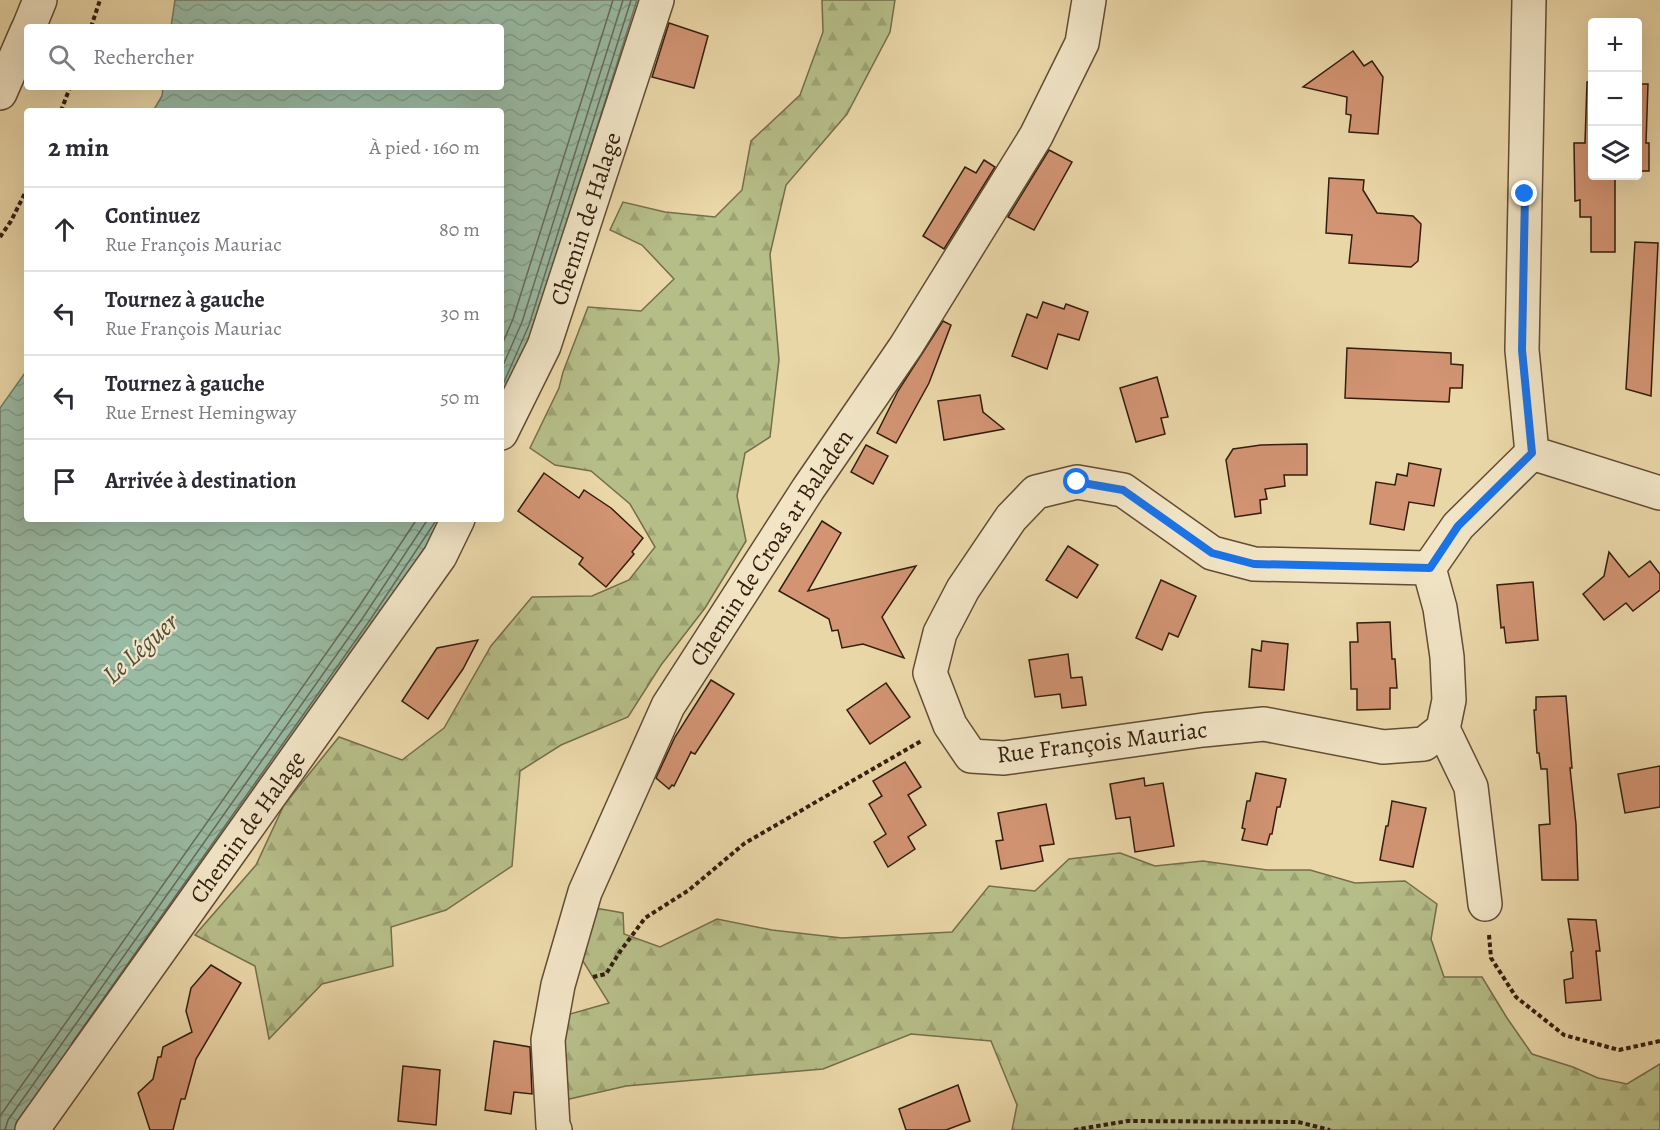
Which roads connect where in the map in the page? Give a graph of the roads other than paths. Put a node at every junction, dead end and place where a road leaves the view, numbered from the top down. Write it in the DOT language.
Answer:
graph roads {
  1 [pos="40,0"];
  2 [pos="657,0"];
  3 [pos="1089,0"];
  4 [pos="1529,0"];
  5 [pos="30,24"];
  6 [pos="24,38"];
  7 [pos="0,93"];
  8 [pos="504,427"];
  9 [pos="1532,453"];
  10 [pos="1660,493"];
  11 [pos="457,522"];
  12 [pos="1430,568"];
  13 [pos="1443,729"];
  14 [pos="1485,904"];
  15 [pos="32,1130"];
  16 [pos="555,1130"];
  1 -- 5 [label="street"];
  2 -- 8 [label="street, Chemin de Halage"];
  3 -- 16 [label="street, Chemin de Croas ar Baladen"];
  4 -- 9 [label="street"];
  6 -- 7 [label="street"];
  9 -- 10 [label="street"];
  9 -- 12 [label="street"];
  11 -- 15 [label="street, Chemin de Halage"];
  12 -- 13 [label="street"];
  12 -- 13 [label="street, Rue François Mauriac"];
  13 -- 14 [label="street"];
}
